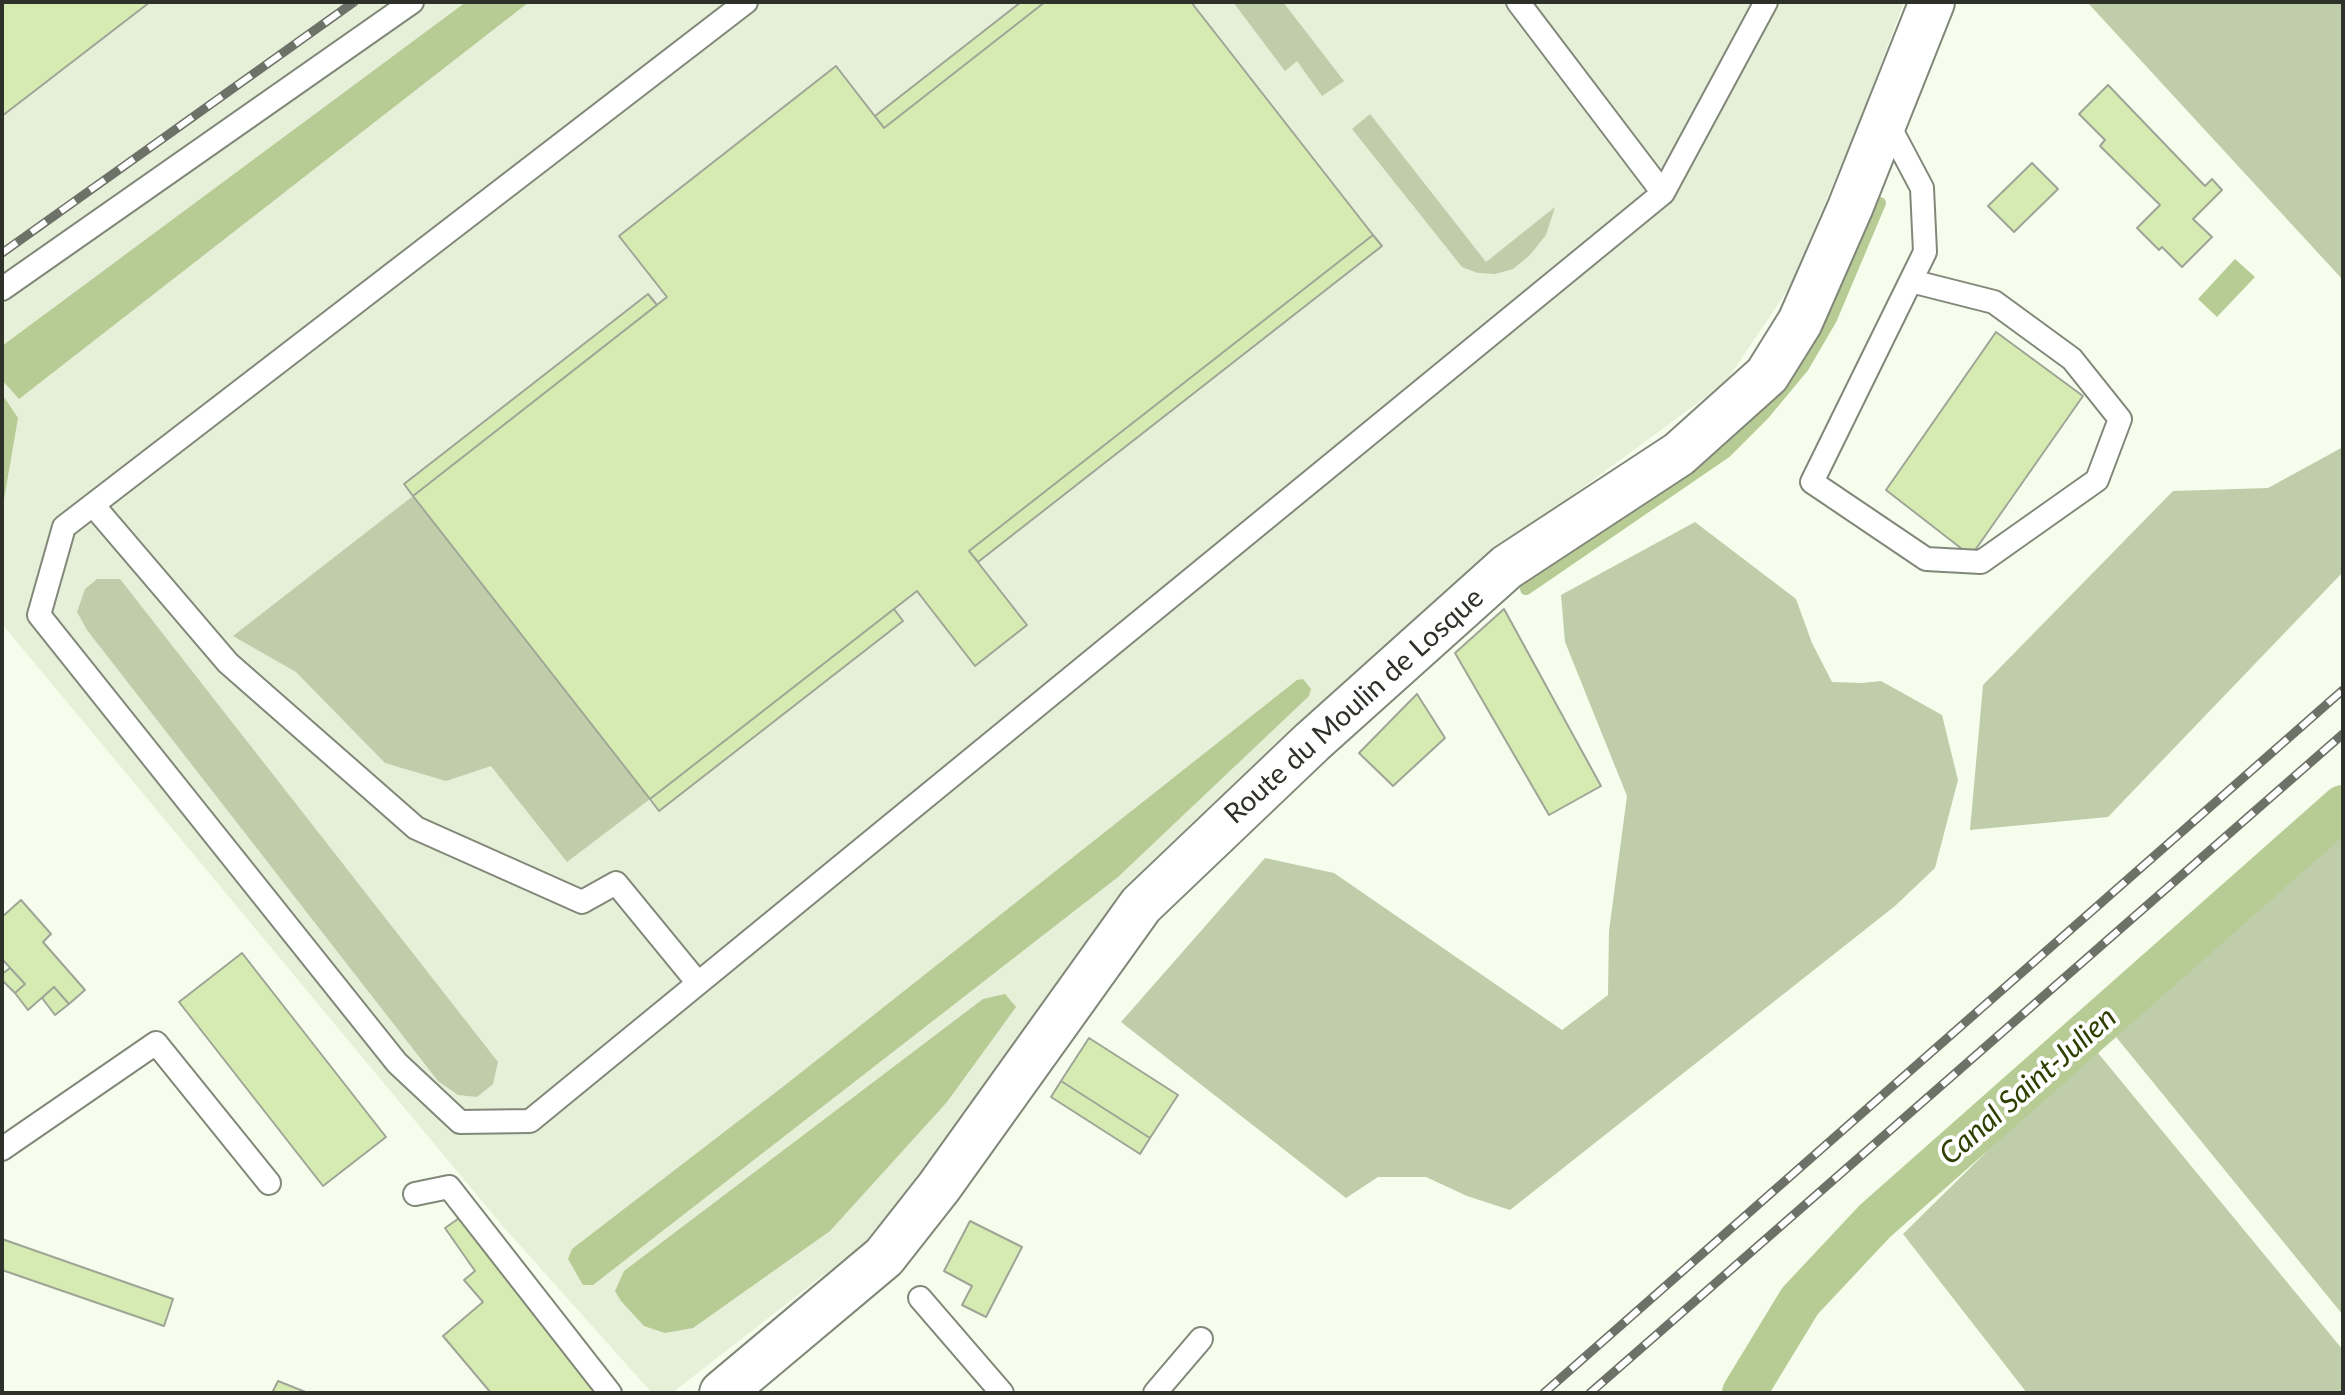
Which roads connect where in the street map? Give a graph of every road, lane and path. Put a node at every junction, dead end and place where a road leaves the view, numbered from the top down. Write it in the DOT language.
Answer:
graph roads {
  1 [pos="412,2"];
  2 [pos="746,2"];
  3 [pos="1518,2"];
  4 [pos="1766,2"];
  5 [pos="1932,2"];
  6 [pos="1885,119"];
  7 [pos="1663,193"];
  8 [pos="1911,281"];
  9 [pos="2,289"];
  10 [pos="93,505"];
  11 [pos="698,983"];
  12 [pos="2,1149"];
  13 [pos="269,1183"];
  14 [pos="415,1194"];
  15 [pos="920,1298"];
  16 [pos="1201,1339"];
  17 [pos="610,1393"];
  18 [pos="722,1393"];
  19 [pos="1002,1393"];
  20 [pos="1155,1393"];
  1 -- 9 [label="lane"];
  2 -- 10 [label="lane"];
  3 -- 7 [label="lane"];
  4 -- 7 [label="lane"];
  5 -- 6 [label="street, Route du Moulin de Losque"];
  6 -- 8 [label="lane"];
  6 -- 18 [label="street, Route du Moulin de Losque"];
  7 -- 11 [label="lane"];
  8 -- 8 [label="lane"];
  10 -- 11 [label="lane"];
  10 -- 11 [label="lane"];
  12 -- 13 [label="lane"];
  14 -- 17 [label="lane"];
  15 -- 19 [label="lane"];
  16 -- 20 [label="lane"];
}
